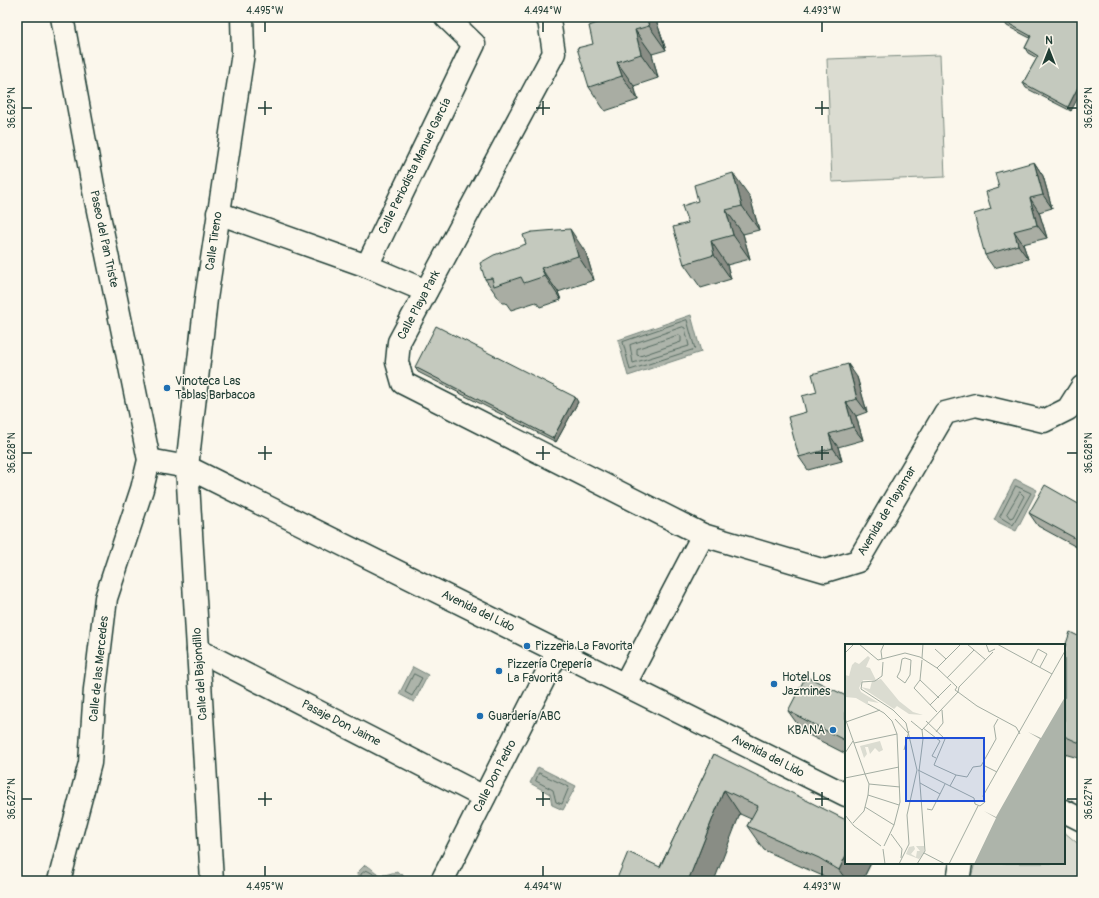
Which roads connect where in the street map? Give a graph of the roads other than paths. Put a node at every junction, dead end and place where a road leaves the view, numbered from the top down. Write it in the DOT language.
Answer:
graph roads {
  1 [pos="62,17"];
  2 [pos="242,17"];
  3 [pos="446,17"];
  4 [pos="546,17"];
  5 [pos="218,213"];
  6 [pos="367,266"];
  7 [pos="426,291"];
  8 [pos="1082,387"];
  9 [pos="149,460"];
  10 [pos="187,467"];
  11 [pos="702,535"];
  12 [pos="198,650"];
  13 [pos="558,650"];
  14 [pos="625,684"];
  15 [pos="845,794"];
  16 [pos="484,797"];
  17 [pos="1065,811"];
  18 [pos="1082,820"];
  19 [pos="961,864"];
  20 [pos="59,881"];
  21 [pos="212,881"];
  22 [pos="442,881"];
  23 [pos="958,881"];
  1 -- 9 [label="street, Paseo del Pan Triste"];
  2 -- 5 [label="street, Calle Tireno"];
  3 -- 6 [label="street, Calle Periodista Manuel García"];
  4 -- 7 [label="street, Calle Playa Park"];
  5 -- 6 [label="street"];
  5 -- 10 [label="street, Calle Tireno"];
  6 -- 7 [label="street"];
  7 -- 11 [label="street, Calle Playa Park"];
  8 -- 11 [label="street, Avenida de Playamar"];
  9 -- 10 [label="street, Avenida del Lido"];
  9 -- 20 [label="street, Calle de las Mercedes"];
  10 -- 12 [label="street, Calle del Bajondillo"];
  10 -- 13 [label="street, Avenida del Lido"];
  11 -- 14 [label="street"];
  12 -- 16 [label="street, Pasaje Don Jaime"];
  12 -- 21 [label="street, Calle del Bajondillo"];
  13 -- 14 [label="street, Avenida del Lido"];
  13 -- 16 [label="street, Calle Don Pedro"];
  14 -- 15 [label="street, Avenida del Lido"];
  16 -- 22 [label="street, Calle Don Pedro"];
  17 -- 18 [label="street"];
  19 -- 23 [label="street"];
}
